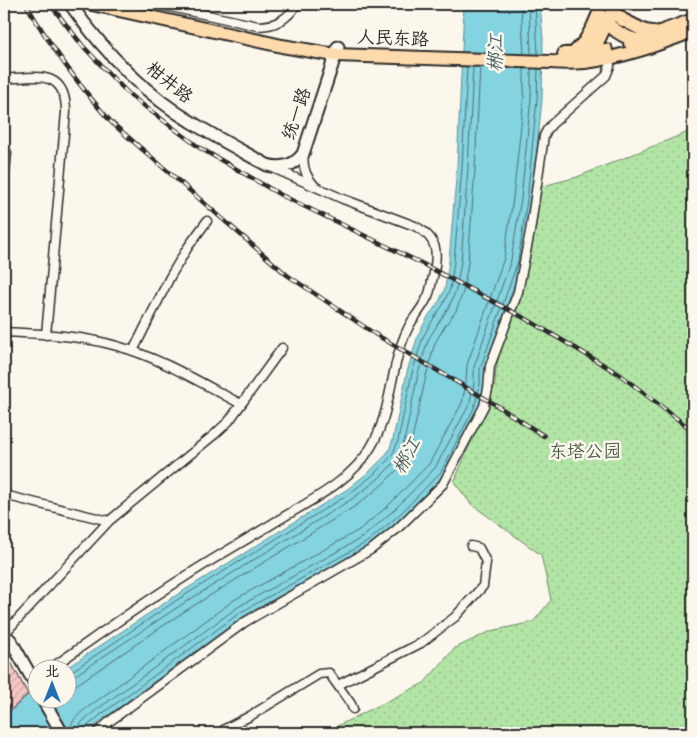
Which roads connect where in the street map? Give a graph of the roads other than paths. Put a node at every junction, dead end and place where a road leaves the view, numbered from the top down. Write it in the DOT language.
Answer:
graph roads {
  1 [pos="70,4"];
  2 [pos="92,4"];
  3 [pos="129,4"];
  4 [pos="157,4"];
  5 [pos="297,4"];
  6 [pos="605,8"];
  7 [pos="76,9"];
  8 [pos="693,20"];
  9 [pos="607,23"];
  10 [pos="693,31"];
  11 [pos="662,38"];
  12 [pos="639,41"];
  13 [pos="573,54"];
  14 [pos="335,55"];
  15 [pos="588,57"];
  16 [pos="549,58"];
  17 [pos="609,58"];
  18 [pos="4,79"];
  19 [pos="305,149"];
  20 [pos="7,153"];
  21 [pos="267,165"];
  22 [pos="4,181"];
  23 [pos="322,191"];
  24 [pos="207,220"];
  25 [pos="4,332"];
  26 [pos="46,335"];
  27 [pos="282,348"];
  28 [pos="132,351"];
  29 [pos="241,404"];
  30 [pos="4,495"];
  31 [pos="109,521"];
  32 [pos="471,546"];
  33 [pos="4,634"];
  34 [pos="63,660"];
  35 [pos="28,670"];
  36 [pos="338,685"];
  37 [pos="49,710"];
  38 [pos="353,710"];
  39 [pos="62,733"];
  40 [pos="97,733"];
  41 [pos="220,733"];
  1 -- 7 [label="street, 柑井路"];
  2 -- 14 [label="main road, 人民东路"];
  3 -- 14 [label="main road, 人民东路"];
  4 -- 5 [label="street"];
  6 -- 9 [label="main road"];
  6 -- 11 [label="main road"];
  6 -- 13 [label="main road"];
  7 -- 21 [label="street, 柑井路"];
  8 -- 11 [label="main road, 人民东路"];
  9 -- 12 [label="main road"];
  9 -- 15 [label="main road"];
  10 -- 11 [label="main road, 人民东路"];
  11 -- 12 [label="main road, 人民东路"];
  11 -- 17 [label="main road, 人民东路"];
  12 -- 15 [label="main road, 人民东路"];
  13 -- 15 [label="main road, 人民东路"];
  13 -- 16 [label="main road, 人民东路"];
  14 -- 16 [label="main road, 人民东路"];
  14 -- 19 [label="street, 统一路"];
  15 -- 16 [label="main road, 人民东路"];
  15 -- 17 [label="main road, 人民东路"];
  17 -- 40 [label="street"];
  18 -- 26 [label="street"];
  19 -- 21 [label="street, 统一路"];
  19 -- 23 [label="street"];
  20 -- 22 [label="street"];
  21 -- 23 [label="street"];
  23 -- 34 [label="street"];
  24 -- 28 [label="street"];
  25 -- 26 [label="street"];
  26 -- 28 [label="street"];
  27 -- 29 [label="street"];
  28 -- 29 [label="street"];
  29 -- 31 [label="street"];
  30 -- 31 [label="street"];
  31 -- 33 [label="street"];
  32 -- 36 [label="street"];
  33 -- 35 [label="street"];
  36 -- 38 [label="street"];
  36 -- 41 [label="street"];
  37 -- 39 [label="street"];
}
